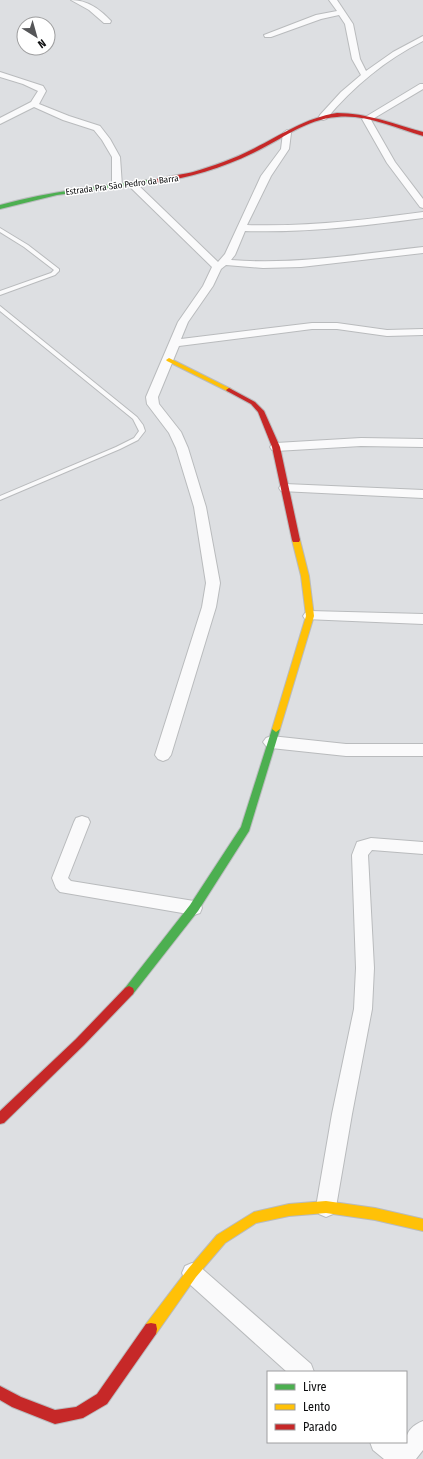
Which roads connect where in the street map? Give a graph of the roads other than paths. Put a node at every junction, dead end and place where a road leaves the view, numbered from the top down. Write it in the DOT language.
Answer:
graph roads {
  1 [pos="75,0"];
  2 [pos="332,0"];
  3 [pos="342,12"];
  4 [pos="107,21"];
  5 [pos="268,35"];
  6 [pos="423,38"];
  7 [pos="0,74"];
  8 [pos="365,76"];
  9 [pos="423,86"];
  10 [pos="34,104"];
  11 [pos="324,118"];
  12 [pos="366,119"];
  13 [pos="0,121"];
  14 [pos="287,133"];
  15 [pos="423,134"];
  16 [pos="133,185"];
  17 [pos="116,186"];
  18 [pos="423,205"];
  19 [pos="0,206"];
  20 [pos="423,216"];
  21 [pos="241,228"];
  22 [pos="0,230"];
  23 [pos="423,250"];
  24 [pos="220,265"];
  25 [pos="0,293"];
  26 [pos="0,308"];
  27 [pos="423,332"];
  28 [pos="175,342"];
  29 [pos="169,360"];
  30 [pos="423,443"];
  31 [pos="276,447"];
  32 [pos="285,488"];
  33 [pos="423,494"];
  34 [pos="0,498"];
  35 [pos="310,616"];
  36 [pos="423,619"];
  37 [pos="271,742"];
  38 [pos="423,750"];
  39 [pos="163,755"];
  40 [pos="82,822"];
  41 [pos="423,848"];
  42 [pos="194,908"];
  43 [pos="0,1119"];
  44 [pos="326,1207"];
  45 [pos="423,1225"];
  46 [pos="192,1273"];
  47 [pos="302,1371"];
  48 [pos="0,1393"];
  49 [pos="423,1432"];
  50 [pos="383,1443"];
  51 [pos="401,1459"];
  1 -- 4 [label="street"];
  2 -- 3 [label="street"];
  3 -- 5 [label="street"];
  3 -- 8 [label="street"];
  6 -- 8 [label="street"];
  7 -- 10 [label="street"];
  8 -- 11 [label="street"];
  9 -- 12 [label="street"];
  10 -- 13 [label="street"];
  10 -- 17 [label="street"];
  11 -- 12 [label="street, Estrada Pra São Pedro da Barra"];
  11 -- 14 [label="street, Estrada Pra São Pedro da Barra"];
  12 -- 15 [label="street, Estrada Pra São Pedro da Barra"];
  12 -- 18 [label="street"];
  14 -- 16 [label="street, Estrada Pra São Pedro da Barra"];
  14 -- 21 [label="street"];
  16 -- 17 [label="street, Estrada Pra São Pedro da Barra"];
  16 -- 24 [label="street"];
  17 -- 19 [label="street, Estrada Pra São Pedro da Barra"];
  20 -- 21 [label="street"];
  21 -- 24 [label="street"];
  22 -- 25 [label="lane"];
  23 -- 24 [label="street"];
  24 -- 28 [label="street"];
  26 -- 34 [label="lane"];
  27 -- 28 [label="street"];
  28 -- 29 [label="street"];
  29 -- 31 [label="street"];
  29 -- 39 [label="street"];
  30 -- 31 [label="street"];
  31 -- 32 [label="street"];
  32 -- 33 [label="street"];
  32 -- 35 [label="street"];
  35 -- 36 [label="street"];
  35 -- 37 [label="street"];
  37 -- 38 [label="street"];
  37 -- 42 [label="street"];
  40 -- 42 [label="street"];
  41 -- 44 [label="street"];
  42 -- 43 [label="street"];
  44 -- 45 [label="street"];
  44 -- 46 [label="street"];
  46 -- 47 [label="street"];
  46 -- 48 [label="street"];
  49 -- 51 [label="street"];
  50 -- 51 [label="street"];
}
